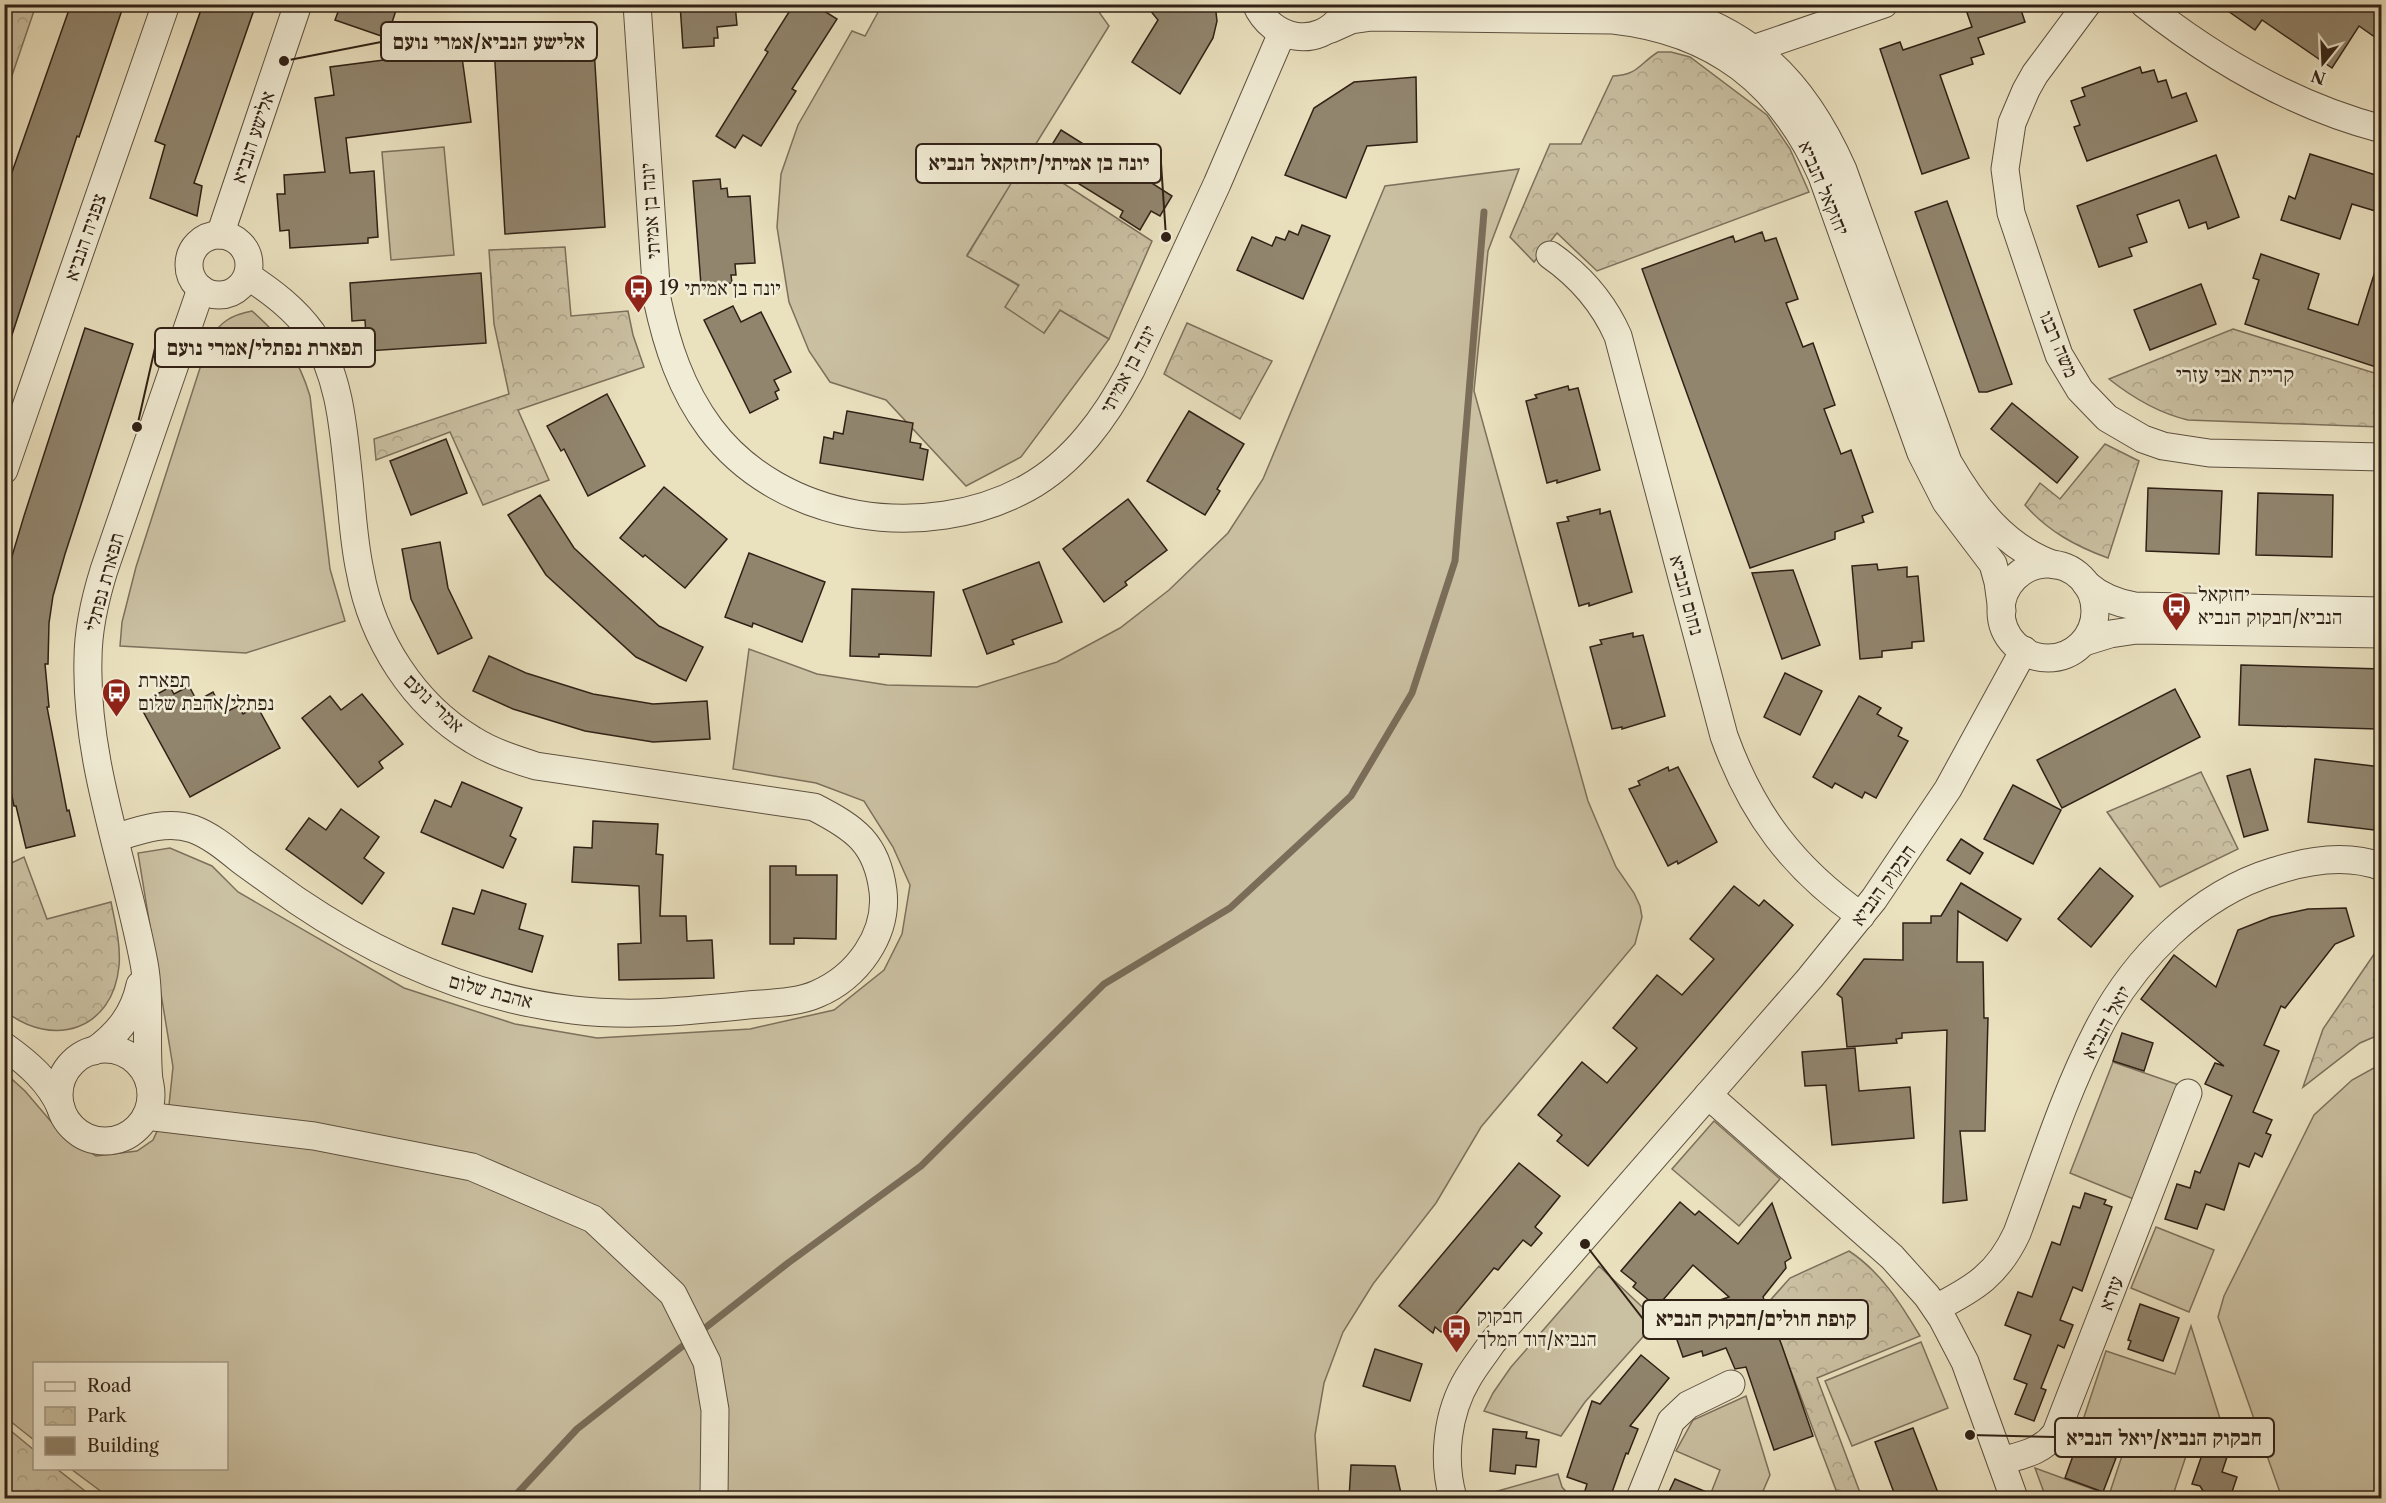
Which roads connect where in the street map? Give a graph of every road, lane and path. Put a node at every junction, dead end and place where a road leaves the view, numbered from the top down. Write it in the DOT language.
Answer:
graph roads {
  1 [pos="166,4"];
  2 [pos="298,4"];
  3 [pos="637,4"];
  4 [pos="1256,4"];
  5 [pos="1348,4"];
  6 [pos="1654,4"];
  7 [pos="1884,4"];
  8 [pos="2087,4"];
  9 [pos="2144,4"];
  10 [pos="1848,10"];
  11 [pos="1331,28"];
  12 [pos="1282,33"];
  13 [pos="1753,49"];
  14 [pos="2382,129"];
  15 [pos="220,234"];
  16 [pos="1550,255"];
  17 [pos="248,276"];
  18 [pos="201,290"];
  19 [pos="2382,457"];
  20 [pos="4,470"];
  21 [pos="2055,565"];
  22 [pos="2086,584"];
  23 [pos="2002,611"];
  24 [pos="2382,611"];
  25 [pos="2382,634"];
  26 [pos="2084,642"];
  27 [pos="2024,650"];
  28 [pos="115,838"];
  29 [pos="2382,867"];
  30 [pos="1861,916"];
  31 [pos="879,930"];
  32 [pos="142,954"];
  33 [pos="4,1045"];
  34 [pos="89,1052"];
  35 [pos="149,1081"];
  36 [pos="2188,1093"];
  37 [pos="1708,1095"];
  38 [pos="62,1109"];
  39 [pos="146,1116"];
  40 [pos="1936,1308"];
  41 [pos="1731,1384"];
  42 [pos="2001,1461"];
  43 [pos="717,1498"];
  44 [pos="1453,1498"];
  45 [pos="1640,1498"];
  46 [pos="2014,1498"];
  1 -- 20 [label="street, צפניה הנביא"];
  2 -- 15 [label="street, אלישע הנביא"];
  3 -- 12 [label="street, יונה בן אמיתי"];
  4 -- 12 [label="street"];
  5 -- 11 [label="street"];
  6 -- 13 [label="street, יחזקאל הנביא"];
  7 -- 10 [label="street"];
  8 -- 19 [label="street, משה רבנו"];
  9 -- 14 [label="street"];
  10 -- 13 [label="street"];
  11 -- 12 [label="street, יחזקאל הנביא"];
  11 -- 23 [label="street, יחזקאל הנביא"];
  13 -- 21 [label="street, יחזקאל הנביא"];
  15 -- 17 [label="street"];
  15 -- 18 [label="street"];
  16 -- 30 [label="street, נחום הנביא"];
  17 -- 18 [label="street"];
  17 -- 31 [label="street, אמרי נועם"];
  18 -- 28 [label="street, תפארת נפתלי"];
  21 -- 22 [label="street"];
  21 -- 23 [label="street"];
  22 -- 24 [label="street"];
  22 -- 26 [label="street"];
  23 -- 27 [label="street"];
  25 -- 26 [label="street"];
  26 -- 27 [label="street"];
  27 -- 30 [label="street, חבקוק הנביא"];
  28 -- 31 [label="street, אהבת שלום"];
  28 -- 32 [label="street, תפארת נפתלי"];
  29 -- 40 [label="street, יואל הנביא"];
  30 -- 37 [label="street, חבקוק הנביא"];
  32 -- 34 [label="street, תפארת נפתלי"];
  32 -- 35 [label="street, תפארת נפתלי"];
  33 -- 34 [label="street"];
  33 -- 38 [label="street"];
  34 -- 35 [label="street"];
  34 -- 38 [label="street"];
  35 -- 39 [label="street"];
  36 -- 42 [label="street, עזרא"];
  37 -- 40 [label="street"];
  37 -- 44 [label="street, חבקוק הנביא"];
  38 -- 39 [label="street"];
  39 -- 43 [label="street"];
  40 -- 42 [label="street"];
  41 -- 45 [label="street"];
  42 -- 46 [label="street"];
}
